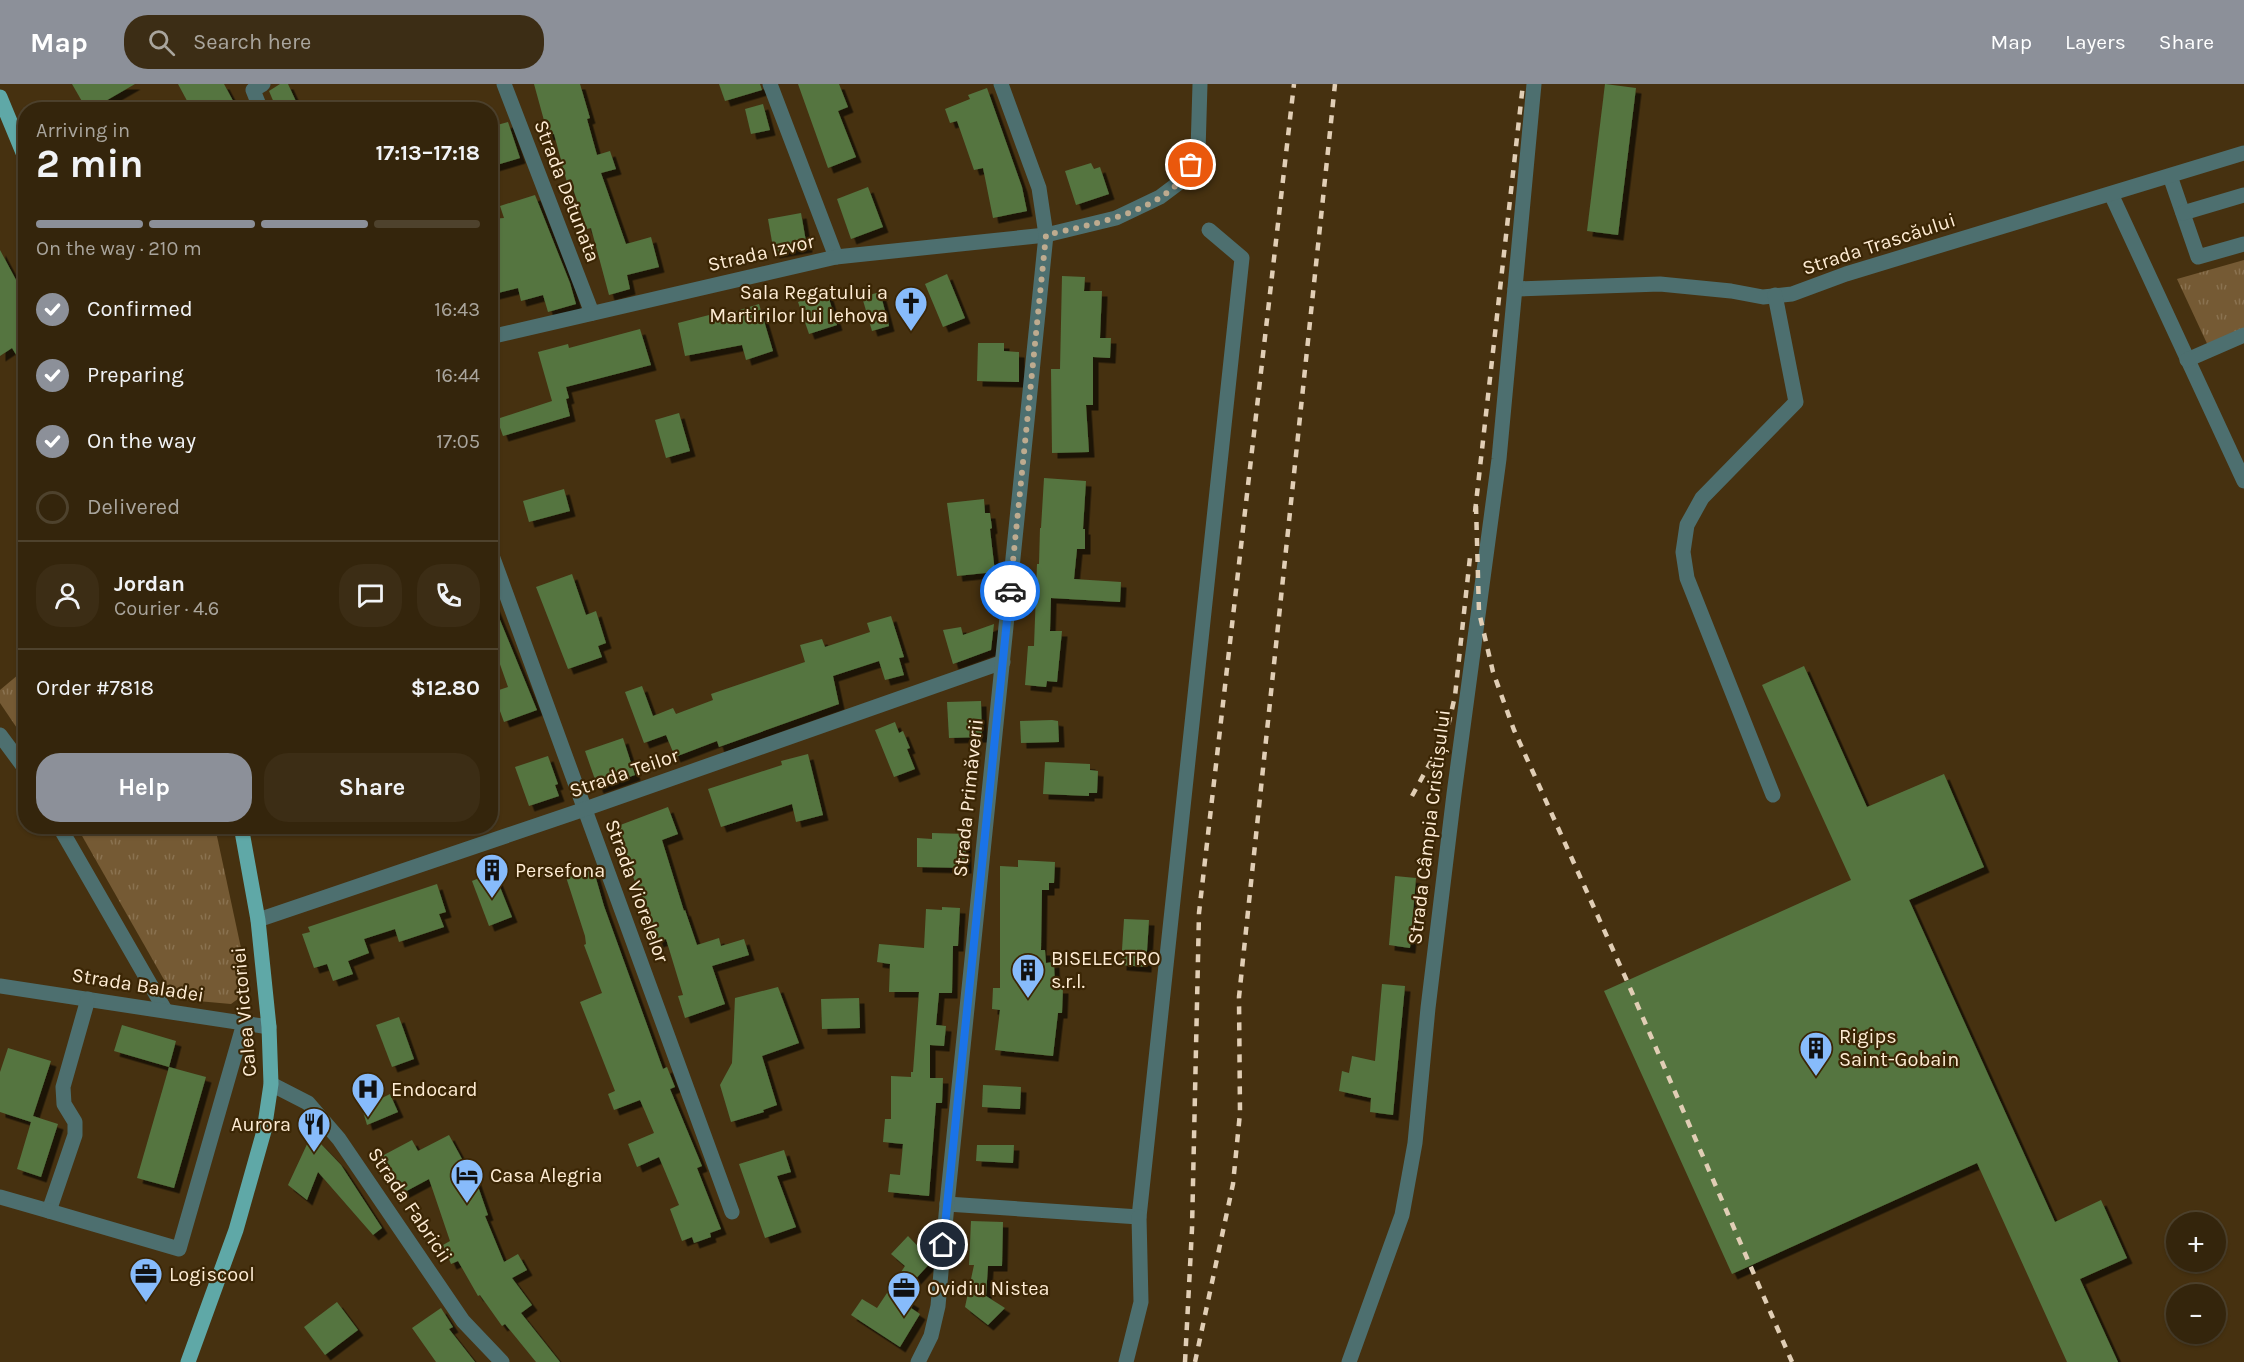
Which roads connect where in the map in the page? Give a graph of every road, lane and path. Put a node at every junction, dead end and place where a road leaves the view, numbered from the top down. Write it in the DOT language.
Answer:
graph roads {
  1 [pos="263,84"];
  2 [pos="504,84"];
  3 [pos="770,84"];
  4 [pos="1000,84"];
  5 [pos="1200,84"];
  6 [pos="1534,84"];
  7 [pos="258,102"];
  8 [pos="2,108"];
  9 [pos="18,143"];
  10 [pos="2244,153"];
  11 [pos="2170,176"];
  12 [pos="2111,194"];
  13 [pos="2244,195"];
  14 [pos="2183,213"];
  15 [pos="1209,230"];
  16 [pos="1046,235"];
  17 [pos="2244,244"];
  18 [pos="836,257"];
  19 [pos="1515,289"];
  20 [pos="1775,296"];
  21 [pos="592,314"];
  22 [pos="498,335"];
  23 [pos="2244,335"];
  24 [pos="2187,360"];
  25 [pos="2244,481"];
  26 [pos="498,572"];
  27 [pos="1003,662"];
  28 [pos="0,735"];
  29 [pos="18,759"];
  30 [pos="1773,795"];
  31 [pos="585,809"];
  32 [pos="63,834"];
  33 [pos="242,834"];
  34 [pos="258,920"];
  35 [pos="0,986"];
  36 [pos="88,999"];
  37 [pos="165,1010"];
  38 [pos="244,1023"];
  39 [pos="270,1027"];
  40 [pos="271,1084"];
  41 [pos="0,1197"];
  42 [pos="946,1204"];
  43 [pos="49,1211"];
  44 [pos="732,1212"];
  45 [pos="1139,1217"];
  46 [pos="188,1362"];
  47 [pos="502,1362"];
  48 [pos="918,1362"];
  49 [pos="1126,1362"];
  50 [pos="1349,1362"];
  1 -- 7 [label="street"];
  2 -- 21 [label="street, Strada Detunata"];
  3 -- 18 [label="street"];
  4 -- 16 [label="street, Strada Primăverii"];
  5 -- 16 [label="street, Strada Izvor"];
  6 -- 19 [label="street, Strada Câmpia Cristișului"];
  8 -- 9 [label="main road"];
  10 -- 11 [label="street, Strada Trascăului"];
  11 -- 12 [label="street, Strada Trascăului"];
  11 -- 14 [label="street"];
  12 -- 20 [label="street, Strada Trascăului"];
  12 -- 24 [label="street"];
  13 -- 14 [label="street"];
  14 -- 17 [label="street"];
  15 -- 45 [label="street"];
  16 -- 18 [label="street, Strada Izvor"];
  16 -- 27 [label="street, Strada Primăverii"];
  18 -- 21 [label="street, Strada Izvor"];
  19 -- 20 [label="street, Strada Trascăului"];
  19 -- 50 [label="street, Strada Câmpia Cristișului"];
  20 -- 30 [label="street"];
  21 -- 22 [label="street, Strada Izvor"];
  23 -- 24 [label="street"];
  24 -- 25 [label="street"];
  26 -- 31 [label="street, Strada Viorelelor"];
  27 -- 31 [label="street, Strada Teilor"];
  27 -- 42 [label="street, Strada Primăverii"];
  28 -- 29 [label="street"];
  31 -- 34 [label="street, Strada Teilor"];
  31 -- 44 [label="street, Strada Viorelelor"];
  32 -- 37 [label="street"];
  33 -- 34 [label="main road, Calea Victoriei"];
  34 -- 39 [label="main road, Calea Victoriei"];
  35 -- 36 [label="street, Strada Baladei"];
  36 -- 37 [label="street, Strada Baladei"];
  36 -- 43 [label="street"];
  37 -- 38 [label="street, Strada Baladei"];
  38 -- 39 [label="street, Strada Baladei"];
  38 -- 43 [label="street"];
  39 -- 40 [label="main road, Calea Victoriei"];
  40 -- 46 [label="main road, Calea Victoriei"];
  40 -- 47 [label="street, Strada Fabricii"];
  41 -- 43 [label="street"];
  42 -- 45 [label="street"];
  42 -- 48 [label="street, Strada Primăverii"];
  45 -- 49 [label="street"];
}
